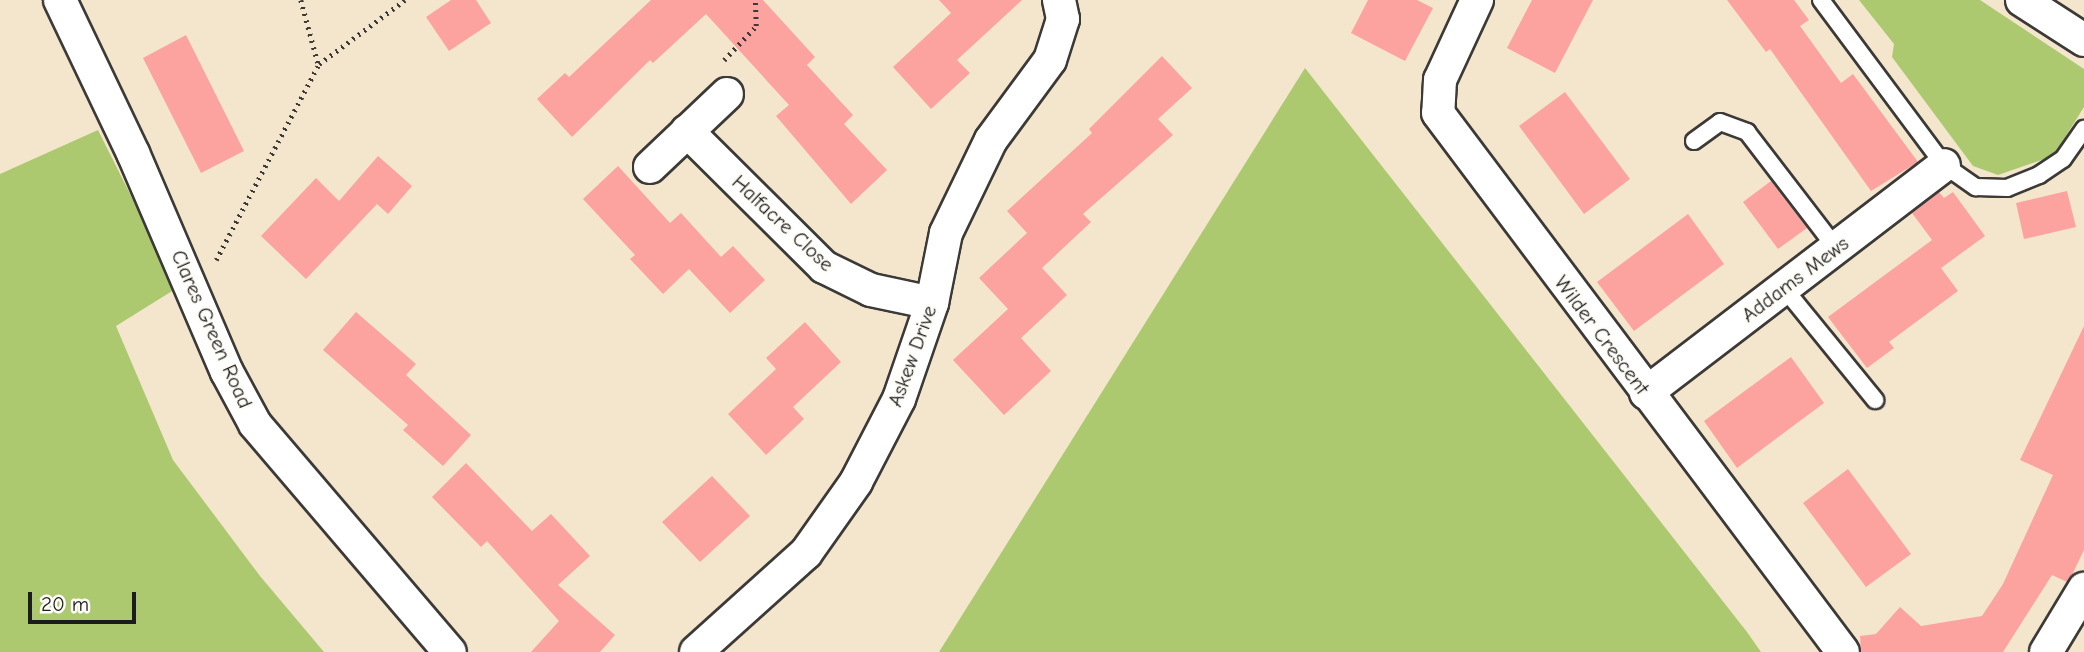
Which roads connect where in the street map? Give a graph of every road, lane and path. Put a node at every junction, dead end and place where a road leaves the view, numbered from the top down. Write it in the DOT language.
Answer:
graph roads {
  1 [pos="60,0"];
  2 [pos="301,0"];
  3 [pos="405,0"];
  4 [pos="755,0"];
  5 [pos="1478,0"];
  6 [pos="1821,0"];
  7 [pos="2022,0"];
  8 [pos="1070,14"];
  9 [pos="2084,40"];
  10 [pos="318,64"];
  11 [pos="727,94"];
  12 [pos="2084,129"];
  13 [pos="687,131"];
  14 [pos="1695,141"];
  15 [pos="1944,165"];
  16 [pos="650,167"];
  17 [pos="1836,248"];
  18 [pos="1783,287"];
  19 [pos="196,294"];
  20 [pos="932,303"];
  21 [pos="1646,393"];
  22 [pos="1875,400"];
  23 [pos="2084,589"];
  24 [pos="444,650"];
  25 [pos="696,652"];
  26 [pos="1843,652"];
  27 [pos="2046,652"];
  1 -- 19 [label="street, Clares Green Road"];
  2 -- 10 [label="path"];
  3 -- 10 [label="path"];
  4 -- 11 [label="path"];
  5 -- 21 [label="street, Wilder Crescent"];
  6 -- 15 [label="lane"];
  7 -- 9 [label="street"];
  8 -- 20 [label="street, Askew Drive"];
  10 -- 19 [label="path"];
  11 -- 13 [label="street"];
  12 -- 15 [label="lane"];
  13 -- 16 [label="street"];
  13 -- 20 [label="street, Halfacre Close"];
  14 -- 17 [label="lane"];
  15 -- 17 [label="street, Addams Mews"];
  17 -- 18 [label="street, Addams Mews"];
  18 -- 21 [label="street, Addams Mews"];
  18 -- 22 [label="lane"];
  19 -- 24 [label="street, Clares Green Road"];
  20 -- 25 [label="street, Askew Drive"];
  21 -- 26 [label="street, Wilder Crescent"];
  23 -- 27 [label="street"];
}
